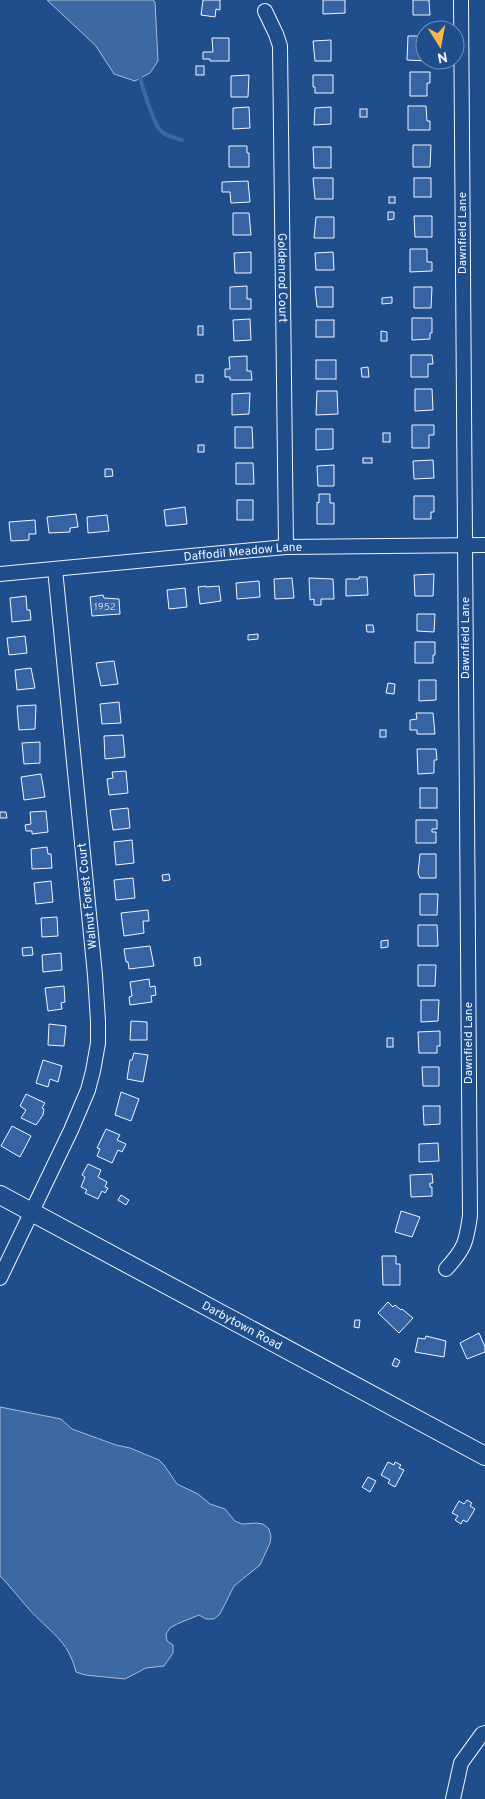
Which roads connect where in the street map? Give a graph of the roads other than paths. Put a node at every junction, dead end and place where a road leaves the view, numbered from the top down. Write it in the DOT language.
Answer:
graph roads {
  1 [pos="461,0"];
  2 [pos="265,11"];
  3 [pos="465,545"];
  4 [pos="485,545"];
  5 [pos="286,547"];
  6 [pos="55,569"];
  7 [pos="0,574"];
  8 [pos="0,1195"];
  9 [pos="32,1212"];
  10 [pos="446,1269"];
  11 [pos="0,1278"];
  12 [pos="485,1456"];
  13 [pos="485,1733"];
  14 [pos="453,1799"];
  1 -- 3 [label="street, Dawnfield Lane"];
  2 -- 5 [label="street, Goldenrod Court"];
  3 -- 4 [label="street, Daffodil Meadow Lane"];
  3 -- 5 [label="street, Daffodil Meadow Lane"];
  3 -- 10 [label="street, Dawnfield Lane"];
  5 -- 6 [label="street, Daffodil Meadow Lane"];
  6 -- 7 [label="street, Daffodil Meadow Lane"];
  6 -- 9 [label="street, Walnut Forest Court"];
  8 -- 9 [label="main road, Darbytown Road"];
  9 -- 11 [label="street, Walnut Forest Court"];
  9 -- 12 [label="main road, Darbytown Road"];
  13 -- 14 [label="street"];
}
